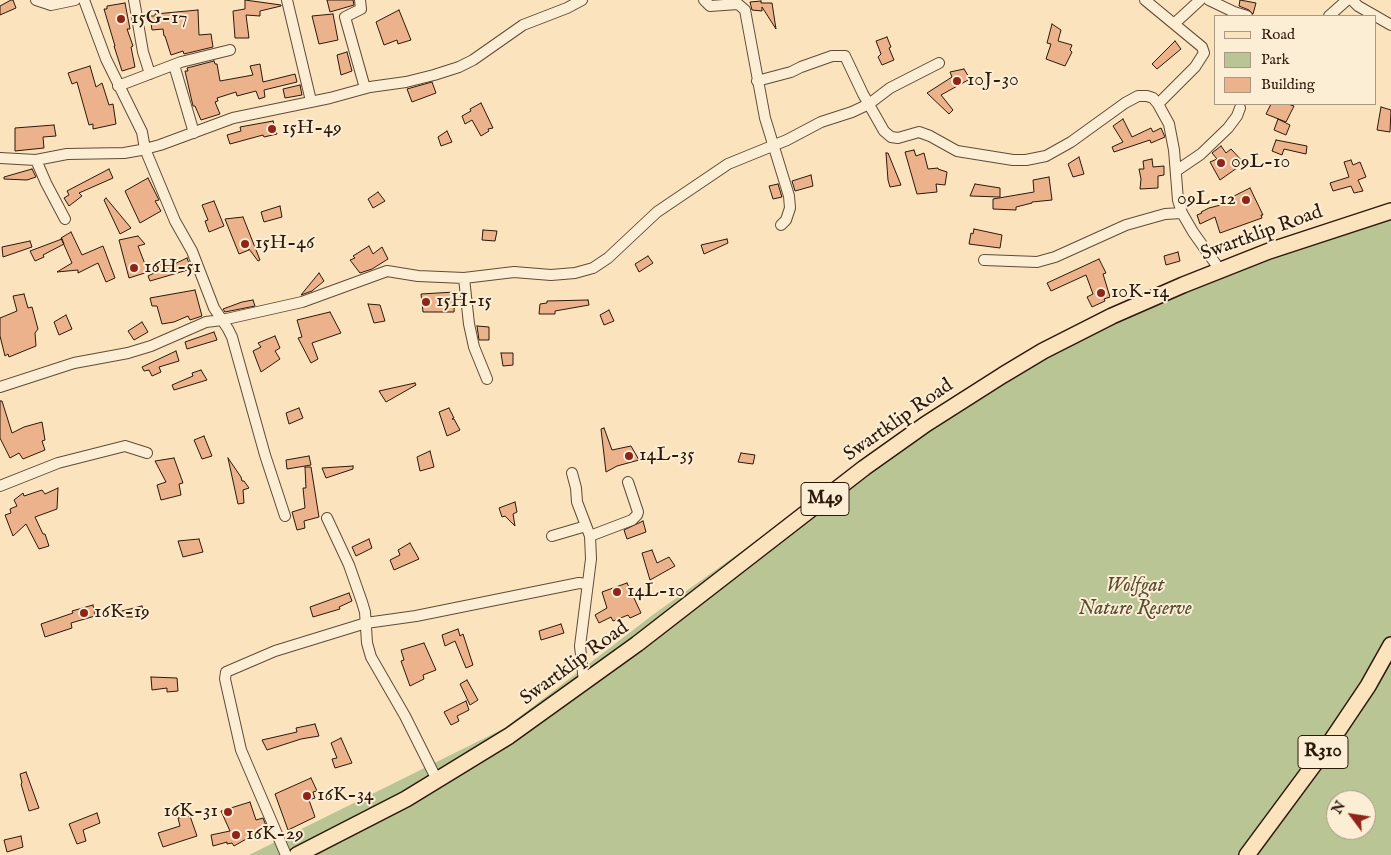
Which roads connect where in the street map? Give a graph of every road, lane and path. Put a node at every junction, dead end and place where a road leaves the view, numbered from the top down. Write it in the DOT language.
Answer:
graph roads {
  1 [pos="36,0"];
  2 [pos="75,0"];
  3 [pos="84,0"];
  4 [pos="134,0"];
  5 [pos="287,0"];
  6 [pos="360,0"];
  7 [pos="582,0"];
  8 [pos="704,0"];
  9 [pos="1145,0"];
  10 [pos="1200,0"];
  11 [pos="1209,0"];
  12 [pos="1346,0"];
  13 [pos="1352,0"];
  14 [pos="1244,15"];
  15 [pos="1330,15"];
  16 [pos="1374,15"];
  17 [pos="1376,16"];
  18 [pos="1175,23"];
  19 [pos="1391,25"];
  20 [pos="230,50"];
  21 [pos="939,63"];
  22 [pos="174,65"];
  23 [pos="150,74"];
  24 [pos="757,81"];
  25 [pos="118,86"];
  26 [pos="365,88"];
  27 [pos="311,101"];
  28 [pos="869,104"];
  29 [pos="1158,104"];
  30 [pos="1240,108"];
  31 [pos="194,133"];
  32 [pos="772,145"];
  33 [pos="145,149"];
  34 [pos="0,158"];
  35 [pos="36,160"];
  36 [pos="1176,170"];
  37 [pos="1391,211"];
  38 [pos="1182,212"];
  39 [pos="65,219"];
  40 [pos="781,225"];
  41 [pos="984,260"];
  42 [pos="1220,270"];
  43 [pos="464,278"];
  44 [pos="222,320"];
  45 [pos="487,379"];
  46 [pos="0,387"];
  47 [pos="147,453"];
  48 [pos="572,473"];
  49 [pos="628,482"];
  50 [pos="0,486"];
  51 [pos="285,516"];
  52 [pos="327,518"];
  53 [pos="588,531"];
  54 [pos="552,536"];
  55 [pos="587,584"];
  56 [pos="366,623"];
  57 [pos="1391,645"];
  58 [pos="584,682"];
  59 [pos="437,780"];
  60 [pos="286,855"];
  61 [pos="297,855"];
  62 [pos="1248,855"];
  1 -- 2 [label="street"];
  3 -- 25 [label="street"];
  4 -- 23 [label="street"];
  5 -- 27 [label="street"];
  6 -- 26 [label="street"];
  7 -- 26 [label="street"];
  8 -- 24 [label="street"];
  9 -- 18 [label="street"];
  10 -- 18 [label="street"];
  11 -- 14 [label="street"];
  12 -- 15 [label="street"];
  13 -- 16 [label="street"];
  17 -- 19 [label="street"];
  18 -- 29 [label="street"];
  20 -- 22 [label="street"];
  21 -- 28 [label="street"];
  22 -- 23 [label="street"];
  22 -- 31 [label="street"];
  23 -- 25 [label="street"];
  24 -- 28 [label="street"];
  24 -- 32 [label="street"];
  25 -- 33 [label="street"];
  26 -- 27 [label="street"];
  27 -- 31 [label="street"];
  28 -- 29 [label="street"];
  28 -- 32 [label="street"];
  29 -- 36 [label="street"];
  30 -- 36 [label="street"];
  31 -- 33 [label="street"];
  32 -- 40 [label="street"];
  32 -- 43 [label="street"];
  33 -- 35 [label="street"];
  33 -- 44 [label="street"];
  34 -- 35 [label="street"];
  35 -- 39 [label="street"];
  36 -- 38 [label="street"];
  37 -- 42 [label="main road, Swartklip Road / M49"];
  38 -- 41 [label="street"];
  38 -- 42 [label="street"];
  42 -- 58 [label="main road, Swartklip Road / M49"];
  43 -- 44 [label="street"];
  43 -- 45 [label="street"];
  44 -- 46 [label="street"];
  44 -- 51 [label="street"];
  47 -- 50 [label="street"];
  48 -- 53 [label="street"];
  49 -- 53 [label="street"];
  52 -- 56 [label="street"];
  53 -- 54 [label="street"];
  53 -- 55 [label="street"];
  55 -- 56 [label="street"];
  55 -- 58 [label="street"];
  56 -- 59 [label="street"];
  56 -- 60 [label="street"];
  57 -- 62 [label="main road, R310"];
  58 -- 59 [label="main road, Swartklip Road / M49"];
  59 -- 61 [label="main road, Swartklip Road / M49"];
}
